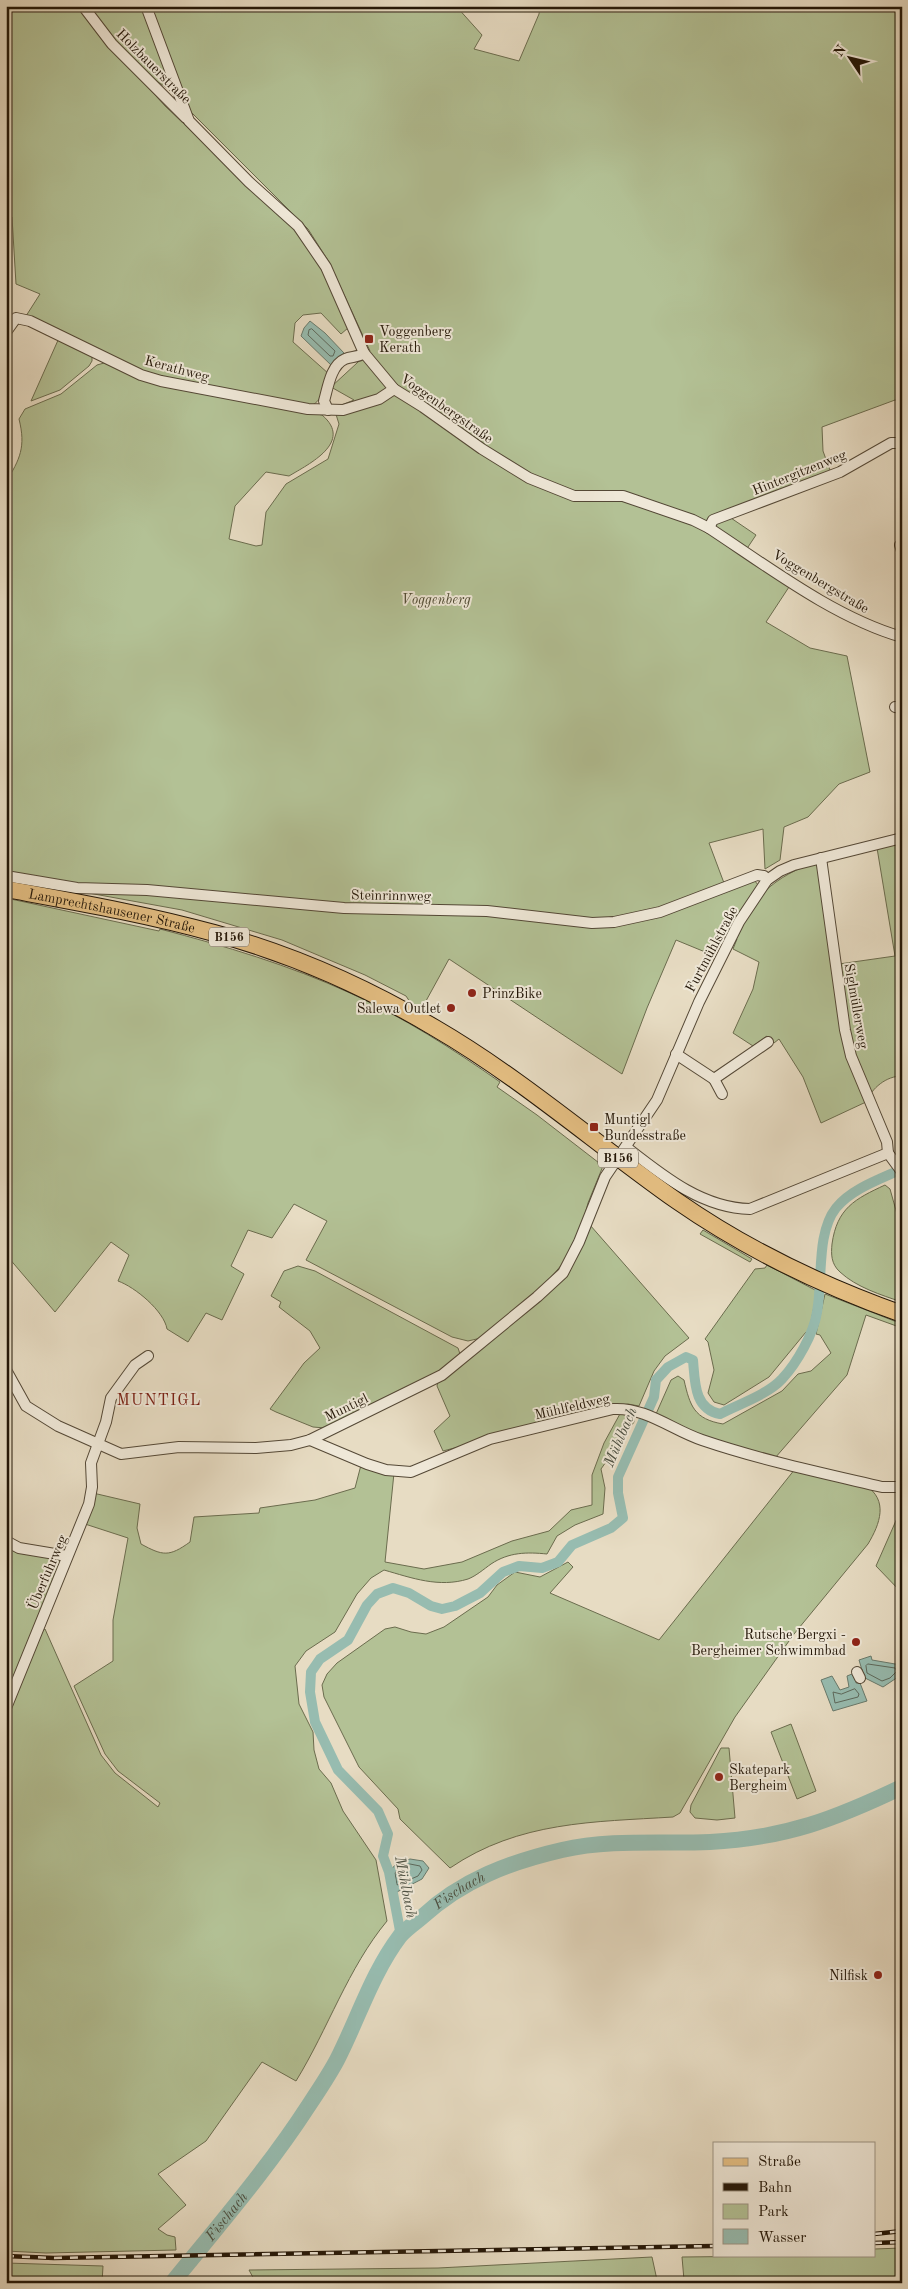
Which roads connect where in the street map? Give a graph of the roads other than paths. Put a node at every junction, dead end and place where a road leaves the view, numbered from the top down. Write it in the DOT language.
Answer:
graph roads {
  1 [pos="83,6"];
  2 [pos="146,6"];
  3 [pos="189,121"];
  4 [pos="6,332"];
  5 [pos="364,353"];
  6 [pos="394,389"];
  7 [pos="328,410"];
  8 [pos="902,443"];
  9 [pos="709,528"];
  10 [pos="902,626"];
  11 [pos="901,637"];
  12 [pos="902,838"];
  13 [pos="821,858"];
  14 [pos="6,876"];
  15 [pos="767,880"];
  16 [pos="6,890"];
  17 [pos="768,1042"];
  18 [pos="676,1054"];
  19 [pos="714,1079"];
  20 [pos="722,1094"];
  21 [pos="622,1152"];
  22 [pos="888,1153"];
  23 [pos="900,1169"];
  24 [pos="902,1314"];
  25 [pos="148,1356"];
  26 [pos="6,1370"];
  27 [pos="310,1440"];
  28 [pos="97,1444"];
  29 [pos="902,1487"];
  30 [pos="6,1541"];
  31 [pos="67,1556"];
  32 [pos="6,1708"];
  1 -- 3 [label="street, Holzbauerstraße"];
  2 -- 3 [label="street, Voggenbergstraße"];
  3 -- 5 [label="street, Voggenbergstraße"];
  4 -- 7 [label="street, Kerathweg"];
  5 -- 6 [label="street, Voggenbergstraße"];
  5 -- 7 [label="street"];
  6 -- 7 [label="street, Kerathweg"];
  6 -- 9 [label="street, Voggenbergstraße"];
  8 -- 9 [label="street, Hintergitzenweg"];
  9 -- 11 [label="street, Voggenbergstraße"];
  10 -- 11 [label="street"];
  12 -- 13 [label="street, Furtmühlstraße"];
  13 -- 15 [label="street, Furtmühlstraße"];
  13 -- 22 [label="street, Siglmüllerweg"];
  14 -- 15 [label="street, Steinrinnweg"];
  15 -- 18 [label="street, Furtmühlstraße"];
  16 -- 21 [label="main road, Lamprechtshausener Straße / B156"];
  17 -- 19 [label="street"];
  18 -- 19 [label="street"];
  18 -- 21 [label="street, Furtmühlstraße"];
  19 -- 20 [label="street"];
  21 -- 22 [label="street"];
  21 -- 24 [label="main road, B156"];
  21 -- 27 [label="street, Muntigl"];
  22 -- 23 [label="street, Siglmüllerweg"];
  25 -- 28 [label="street, Überfuhrweg"];
  26 -- 28 [label="street, Muntigl"];
  27 -- 28 [label="street, Muntigl"];
  27 -- 29 [label="street, Mühlfeldweg"];
  28 -- 31 [label="street, Überfuhrweg"];
  30 -- 31 [label="street"];
  31 -- 32 [label="street, Überfuhrweg"];
}
